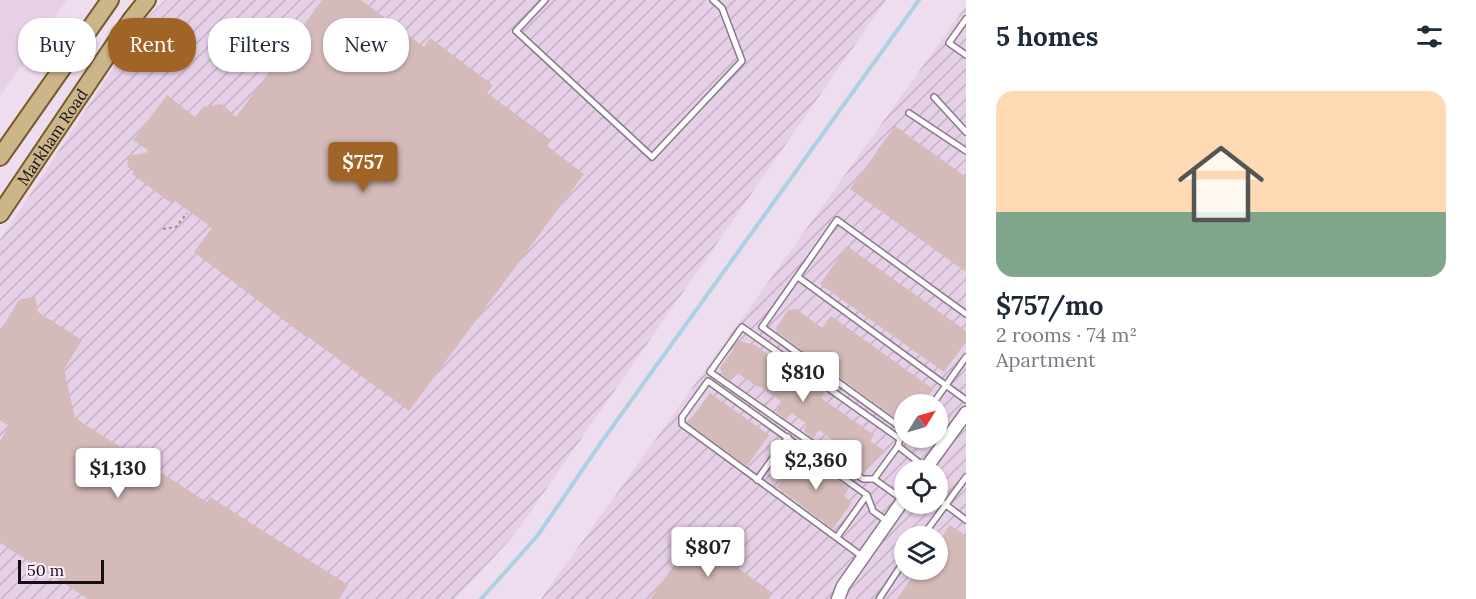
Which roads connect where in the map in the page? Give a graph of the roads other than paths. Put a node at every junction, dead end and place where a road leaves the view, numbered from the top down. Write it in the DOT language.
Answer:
graph roads {
  1 [pos="110,0"];
  2 [pos="147,0"];
  3 [pos="545,0"];
  4 [pos="713,0"];
  5 [pos="966,19"];
  6 [pos="966,55"];
  7 [pos="934,97"];
  8 [pos="909,113"];
  9 [pos="966,132"];
  10 [pos="966,151"];
  11 [pos="0,157"];
  12 [pos="0,214"];
  13 [pos="798,277"];
  14 [pos="966,314"];
  15 [pos="966,357"];
  16 [pos="946,385"];
  17 [pos="940,394"];
  18 [pos="966,400"];
  19 [pos="966,413"];
  20 [pos="894,423"];
  21 [pos="948,432"];
  22 [pos="894,435"];
  23 [pos="788,437"];
  24 [pos="897,448"];
  25 [pos="900,448"];
  26 [pos="914,460"];
  27 [pos="966,477"];
  28 [pos="874,479"];
  29 [pos="757,480"];
  30 [pos="894,493"];
  31 [pos="867,495"];
  32 [pos="948,501"];
  33 [pos="948,507"];
  34 [pos="894,514"];
  35 [pos="966,520"];
  36 [pos="888,522"];
  37 [pos="837,537"];
  38 [pos="863,557"];
  39 [pos="894,576"];
  40 [pos="838,599"];
  41 [pos="879,599"];
  1 -- 11 [label="main road, Markham Road"];
  2 -- 12 [label="main road, Markham Road"];
  3 -- 4 [label="lane"];
  5 -- 6 [label="lane"];
  7 -- 9 [label="lane"];
  8 -- 10 [label="lane"];
  13 -- 14 [label="lane"];
  13 -- 16 [label="lane"];
  13 -- 20 [label="lane"];
  15 -- 16 [label="lane"];
  16 -- 17 [label="lane"];
  16 -- 18 [label="lane"];
  19 -- 21 [label="street"];
  22 -- 28 [label="lane"];
  23 -- 29 [label="lane"];
  23 -- 29 [label="lane"];
  23 -- 31 [label="lane"];
  24 -- 28 [label="lane"];
  25 -- 26 [label="lane"];
  27 -- 32 [label="lane"];
  28 -- 30 [label="lane"];
  29 -- 37 [label="lane"];
  31 -- 36 [label="lane"];
  31 -- 37 [label="lane"];
  33 -- 35 [label="lane"];
  34 -- 36 [label="street"];
  36 -- 38 [label="street"];
  37 -- 38 [label="lane"];
  38 -- 40 [label="street"];
  39 -- 41 [label="lane"];
}
